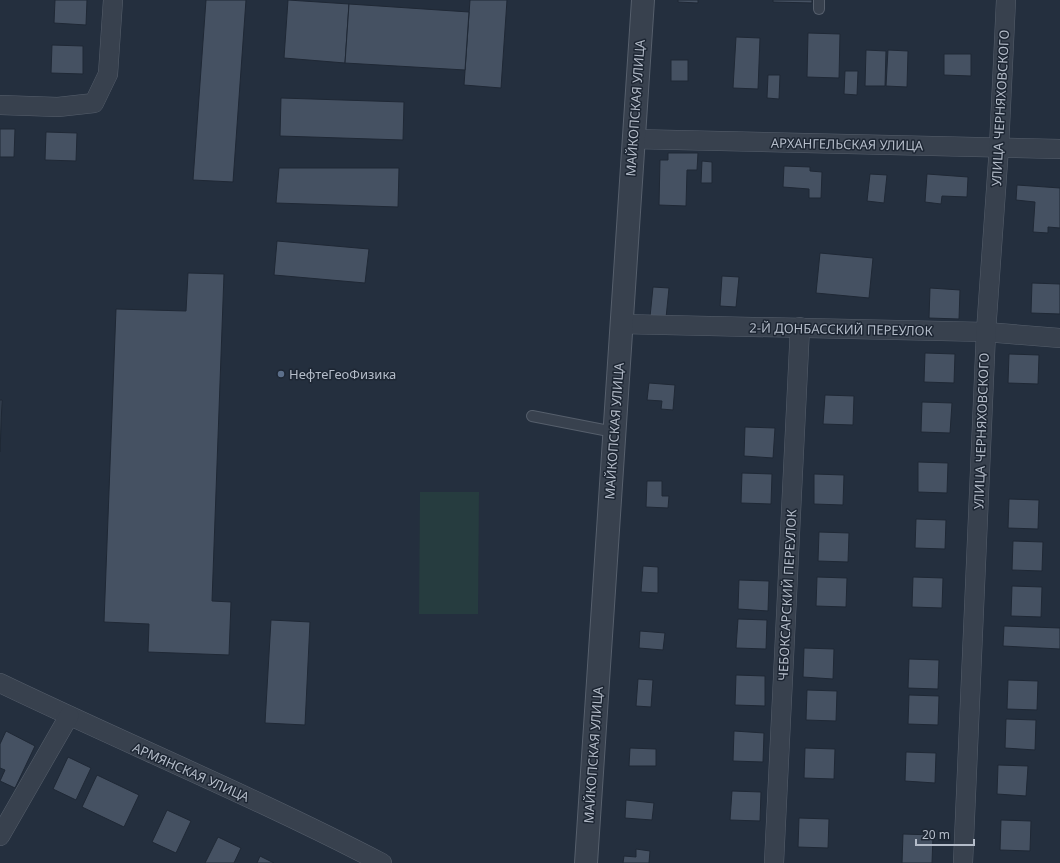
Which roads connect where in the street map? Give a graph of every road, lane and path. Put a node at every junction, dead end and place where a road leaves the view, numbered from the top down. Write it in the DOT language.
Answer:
graph roads {
  1 [pos="113,0"];
  2 [pos="643,0"];
  3 [pos="1006,0"];
  4 [pos="0,104"];
  5 [pos="633,139"];
  6 [pos="999,147"];
  7 [pos="1060,149"];
  8 [pos="621,324"];
  9 [pos="800,327"];
  10 [pos="986,332"];
  11 [pos="1060,338"];
  12 [pos="532,416"];
  13 [pos="614,432"];
  14 [pos="0,683"];
  15 [pos="69,716"];
  16 [pos="0,836"];
  17 [pos="382,863"];
  18 [pos="586,863"];
  19 [pos="774,863"];
  20 [pos="963,863"];
  1 -- 4 [label="street"];
  2 -- 5 [label="street, МАЙКОПСКАЯ УЛИЦА"];
  3 -- 6 [label="street, УЛИЦА ЧЕРНЯХОВСКОГО"];
  5 -- 6 [label="street, АРХАНГЕЛЬСКАЯ УЛИЦА"];
  5 -- 8 [label="street, МАЙКОПСКАЯ УЛИЦА"];
  6 -- 7 [label="street, АРХАНГЕЛЬСКАЯ УЛИЦА"];
  6 -- 10 [label="street, УЛИЦА ЧЕРНЯХОВСКОГО"];
  8 -- 9 [label="street, 2-Й ДОНБАССКИЙ ПЕРЕУЛОК"];
  8 -- 13 [label="street, МАЙКОПСКАЯ УЛИЦА"];
  9 -- 10 [label="street, 2-Й ДОНБАССКИЙ ПЕРЕУЛОК"];
  9 -- 19 [label="street, ЧЕБОКСАРСКИЙ ПЕРЕУЛОК"];
  10 -- 11 [label="street, 2-Й ДОНБАССКИЙ ПЕРЕУЛОК"];
  10 -- 20 [label="street, УЛИЦА ЧЕРНЯХОВСКОГО"];
  12 -- 13 [label="lane"];
  13 -- 18 [label="street, МАЙКОПСКАЯ УЛИЦА"];
  14 -- 15 [label="street, АРМЯНСКАЯ УЛИЦА"];
  15 -- 16 [label="street"];
  15 -- 17 [label="street, АРМЯНСКАЯ УЛИЦА"];
}
